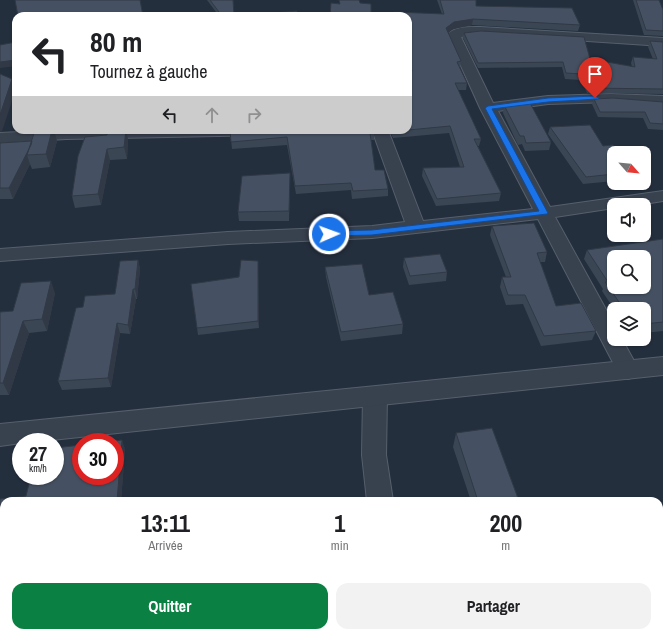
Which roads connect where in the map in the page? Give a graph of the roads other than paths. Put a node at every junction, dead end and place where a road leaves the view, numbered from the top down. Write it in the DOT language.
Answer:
graph roads {
  1 [pos="663,42"];
  2 [pos="663,101"];
  3 [pos="488,108"];
  4 [pos="104,134"];
  5 [pos="381,134"];
  6 [pos="0,138"];
  7 [pos="663,196"];
  8 [pos="544,213"];
  9 [pos="416,227"];
  10 [pos="0,255"];
  11 [pos="663,366"];
  12 [pos="628,370"];
  13 [pos="376,396"];
  14 [pos="0,435"];
  15 [pos="379,497"];
  1 -- 3 [label="street"];
  2 -- 3 [label="street"];
  3 -- 8 [label="street"];
  4 -- 6 [label="street"];
  5 -- 9 [label="street"];
  7 -- 8 [label="street"];
  8 -- 9 [label="street"];
  8 -- 12 [label="street"];
  9 -- 10 [label="street"];
  11 -- 12 [label="street"];
  12 -- 13 [label="street"];
  13 -- 14 [label="street"];
  13 -- 15 [label="street"];
}
